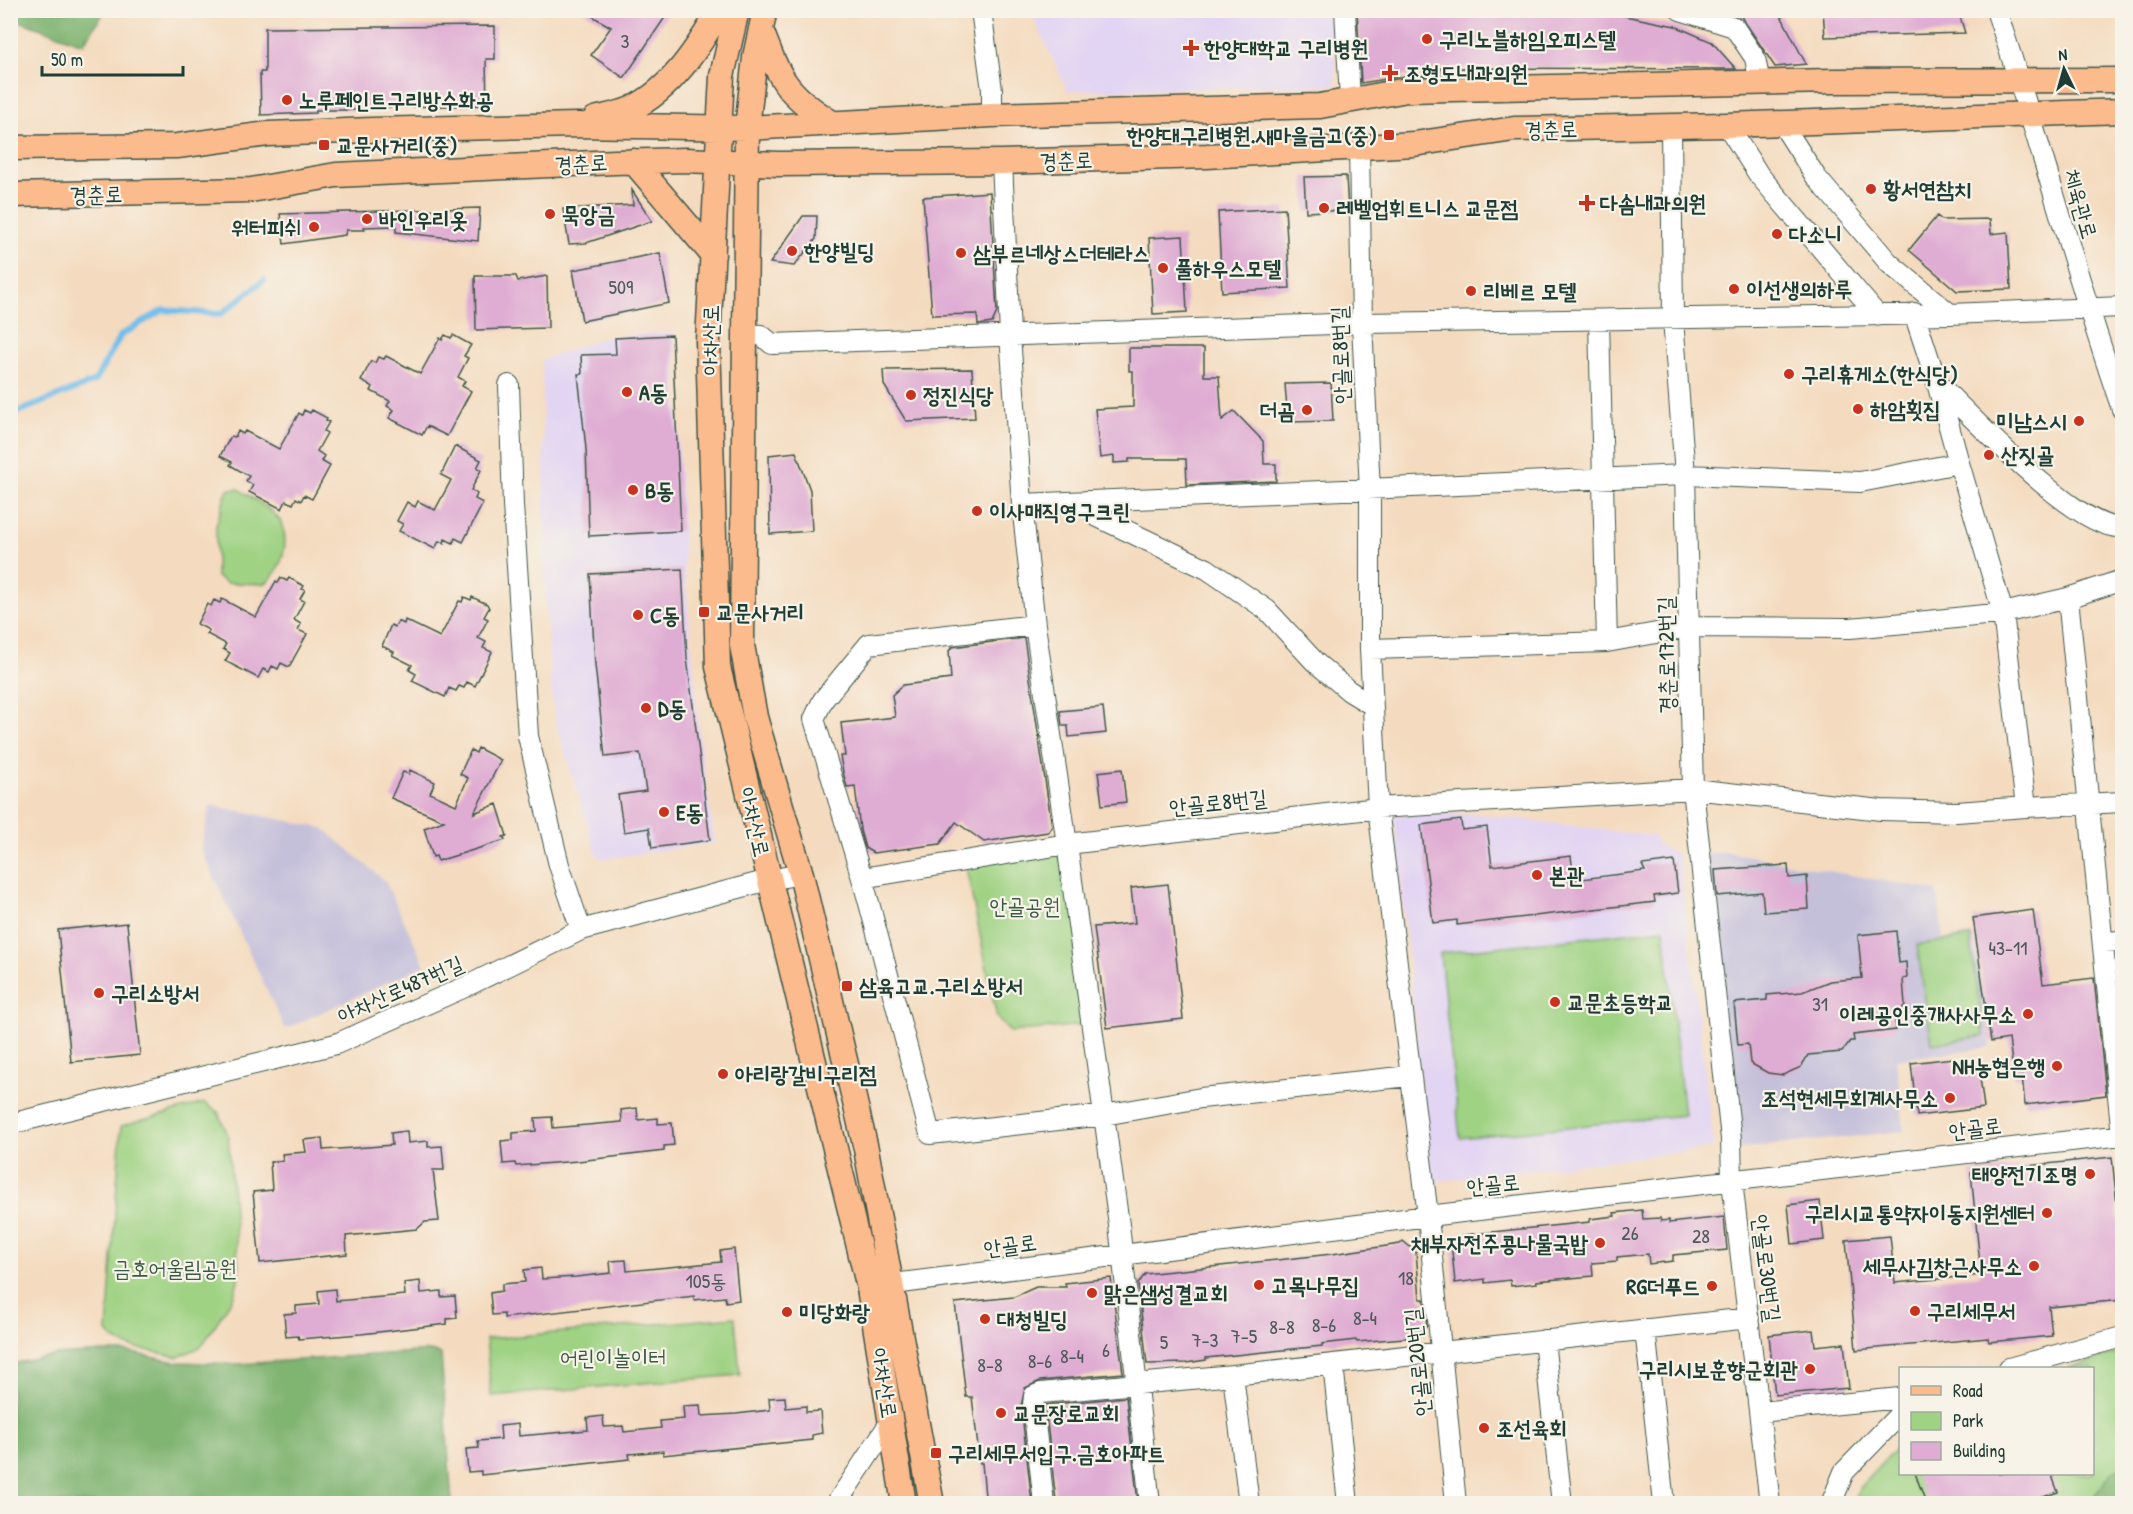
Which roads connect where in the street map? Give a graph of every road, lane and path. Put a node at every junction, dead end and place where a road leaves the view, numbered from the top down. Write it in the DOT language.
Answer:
graph roads {
  1 [pos="720,10"];
  2 [pos="737,10"];
  3 [pos="981,10"];
  4 [pos="1345,10"];
  5 [pos="1680,10"];
  6 [pos="1996,10"];
  7 [pos="763,20"];
  8 [pos="2019,79"];
  9 [pos="2122,80"];
  10 [pos="1760,83"];
  11 [pos="1350,99"];
  12 [pos="2122,111"];
  13 [pos="2030,113"];
  14 [pos="992,115"];
  15 [pos="1781,122"];
  16 [pos="832,123"];
  17 [pos="577,125"];
  18 [pos="1727,125"];
  19 [pos="1671,126"];
  20 [pos="718,128"];
  21 [pos="747,128"];
  22 [pos="1359,147"];
  23 [pos="10,148"];
  24 [pos="633,161"];
  25 [pos="1002,162"];
  26 [pos="716,163"];
  27 [pos="747,163"];
  28 [pos="10,195"];
  29 [pos="712,255"];
  30 [pos="2122,307"];
  31 [pos="2087,309"];
  32 [pos="1914,313"];
  33 [pos="1950,314"];
  34 [pos="1878,315"];
  35 [pos="1673,319"];
  36 [pos="1599,320"];
  37 [pos="1362,323"];
  38 [pos="744,334"];
  39 [pos="1010,335"];
  40 [pos="1937,383"];
  41 [pos="509,385"];
  42 [pos="2122,409"];
  43 [pos="1959,463"];
  44 [pos="1685,475"];
  45 [pos="1601,480"];
  46 [pos="1370,491"];
  47 [pos="1086,501"];
  48 [pos="1022,504"];
  49 [pos="2122,527"];
  50 [pos="2122,580"];
  51 [pos="2068,598"];
  52 [pos="2002,612"];
  53 [pos="1035,625"];
  54 [pos="1689,627"];
  55 [pos="1607,642"];
  56 [pos="1370,649"];
  57 [pos="1372,705"];
  58 [pos="1693,789"];
  59 [pos="2122,802"];
  60 [pos="2088,805"];
  61 [pos="2026,807"];
  62 [pos="1378,808"];
  63 [pos="1067,844"];
  64 [pos="801,874"];
  65 [pos="862,879"];
  66 [pos="769,880"];
  67 [pos="581,930"];
  68 [pos="2113,942"];
  69 [pos="1410,1076"];
  70 [pos="1104,1115"];
  71 [pos="10,1124"];
  72 [pos="2122,1135"];
  73 [pos="1732,1181"];
  74 [pos="1428,1216"];
  75 [pos="1122,1254"];
  76 [pos="881,1286"];
  77 [pos="1749,1318"];
  78 [pos="1645,1329"];
  79 [pos="2122,1337"];
  80 [pos="1544,1341"];
  81 [pos="1440,1352"];
  82 [pos="1333,1364"];
  83 [pos="2013,1367"];
  84 [pos="1233,1375"];
  85 [pos="1138,1384"];
  86 [pos="1899,1398"];
  87 [pos="1760,1412"];
  88 [pos="1899,1415"];
  89 [pos="891,1421"];
  90 [pos="836,1503"];
  91 [pos="904,1503"];
  92 [pos="932,1503"];
  93 [pos="1044,1503"];
  94 [pos="1150,1503"];
  95 [pos="1249,1503"];
  96 [pos="1348,1503"];
  97 [pos="1456,1503"];
  98 [pos="1563,1503"];
  99 [pos="1664,1503"];
  100 [pos="1770,1503"];
  101 [pos="1831,1503"];
  1 -- 17 [label="main road"];
  2 -- 20 [label="main road, 아차산로"];
  3 -- 14 [label="street"];
  4 -- 11 [label="street"];
  5 -- 10 [label="street"];
  6 -- 8 [label="street, 체육관로"];
  7 -- 16 [label="main road"];
  7 -- 21 [label="main road, 아차산로"];
  8 -- 9 [label="main road, 경춘로"];
  8 -- 10 [label="main road, 경춘로"];
  8 -- 13 [label="street, 체육관로"];
  10 -- 11 [label="main road, 경춘로"];
  11 -- 14 [label="main road, 경춘로"];
  12 -- 13 [label="main road, 경춘로"];
  13 -- 15 [label="main road, 경춘로"];
  13 -- 31 [label="street, 체육관로"];
  14 -- 16 [label="main road, 경춘로"];
  15 -- 18 [label="main road, 경춘로"];
  15 -- 33 [label="street"];
  16 -- 21 [label="main road, 경춘로"];
  17 -- 20 [label="main road, 경춘로"];
  17 -- 23 [label="main road, 경춘로"];
  18 -- 19 [label="main road, 경춘로"];
  18 -- 34 [label="street"];
  19 -- 22 [label="main road, 경춘로"];
  19 -- 35 [label="street, 경춘로172번길"];
  20 -- 21 [label="main road, 경춘로"];
  20 -- 26 [label="main road, 아차산로"];
  21 -- 27 [label="main road, 아차산로"];
  22 -- 25 [label="main road, 경춘로"];
  22 -- 37 [label="street, 안골로8번길"];
  24 -- 26 [label="main road, 경춘로"];
  24 -- 28 [label="main road, 경춘로"];
  24 -- 29 [label="main road"];
  25 -- 27 [label="main road, 경춘로"];
  25 -- 39 [label="street"];
  26 -- 27 [label="main road, 경춘로"];
  26 -- 29 [label="main road, 아차산로"];
  27 -- 38 [label="main road, 아차산로"];
  29 -- 66 [label="main road, 아차산로"];
  30 -- 31 [label="street"];
  31 -- 33 [label="street"];
  31 -- 42 [label="street, 체육관로"];
  32 -- 33 [label="street"];
  32 -- 34 [label="street"];
  32 -- 40 [label="street"];
  34 -- 35 [label="street"];
  35 -- 36 [label="street"];
  35 -- 44 [label="street, 경춘로172번길"];
  36 -- 37 [label="street"];
  36 -- 45 [label="street"];
  37 -- 39 [label="street"];
  37 -- 46 [label="street, 안골로8번길"];
  38 -- 39 [label="street"];
  38 -- 64 [label="main road, 아차산로"];
  39 -- 48 [label="street"];
  40 -- 43 [label="street"];
  40 -- 49 [label="street"];
  41 -- 67 [label="street"];
  43 -- 44 [label="street"];
  43 -- 52 [label="street"];
  44 -- 45 [label="street"];
  44 -- 54 [label="street, 경춘로172번길"];
  45 -- 46 [label="street"];
  45 -- 55 [label="street"];
  46 -- 47 [label="street"];
  46 -- 56 [label="street, 안골로8번길"];
  47 -- 48 [label="street"];
  47 -- 57 [label="street"];
  48 -- 53 [label="street"];
  50 -- 51 [label="street"];
  51 -- 52 [label="street"];
  51 -- 60 [label="street"];
  52 -- 54 [label="street"];
  52 -- 61 [label="street"];
  53 -- 63 [label="street"];
  53 -- 65 [label="street"];
  54 -- 55 [label="street"];
  54 -- 58 [label="street, 경춘로172번길"];
  55 -- 56 [label="street"];
  56 -- 57 [label="street, 안골로8번길"];
  57 -- 62 [label="street, 안골로8번길"];
  58 -- 61 [label="street"];
  58 -- 62 [label="street"];
  58 -- 73 [label="street, 경춘로172번길"];
  59 -- 60 [label="street"];
  60 -- 61 [label="street"];
  60 -- 68 [label="street"];
  62 -- 63 [label="street, 안골로8번길"];
  62 -- 69 [label="street, 안골로20번길"];
  63 -- 65 [label="street, 안골로8번길"];
  63 -- 70 [label="street"];
  64 -- 66 [label="street, 아차산로487번길"];
  64 -- 76 [label="main road, 아차산로"];
  65 -- 70 [label="street"];
  66 -- 67 [label="street, 아차산로487번길"];
  66 -- 76 [label="main road, 아차산로"];
  67 -- 71 [label="street, 아차산로487번길"];
  68 -- 72 [label="street"];
  69 -- 70 [label="street"];
  69 -- 74 [label="street, 안골로20번길"];
  70 -- 75 [label="street"];
  72 -- 73 [label="street, 안골로"];
  73 -- 74 [label="street, 안골로"];
  73 -- 77 [label="street, 안골로30번길"];
  74 -- 75 [label="street, 안골로"];
  74 -- 81 [label="street, 안골로20번길"];
  75 -- 76 [label="street, 안골로"];
  75 -- 85 [label="street"];
  76 -- 89 [label="main road, 아차산로"];
  76 -- 92 [label="main road, 아차산로"];
  77 -- 78 [label="street"];
  77 -- 87 [label="street, 안골로30번길"];
  78 -- 80 [label="street"];
  78 -- 99 [label="street"];
  79 -- 83 [label="street"];
  80 -- 81 [label="street"];
  80 -- 98 [label="street"];
  81 -- 82 [label="street"];
  81 -- 97 [label="street, 안골로20번길"];
  82 -- 84 [label="street"];
  82 -- 96 [label="street"];
  84 -- 85 [label="street"];
  84 -- 95 [label="street"];
  85 -- 93 [label="street"];
  85 -- 94 [label="street"];
  86 -- 87 [label="street"];
  87 -- 100 [label="street, 안골로30번길"];
  88 -- 101 [label="street"];
  89 -- 90 [label="street"];
  89 -- 91 [label="main road, 아차산로"];
}
